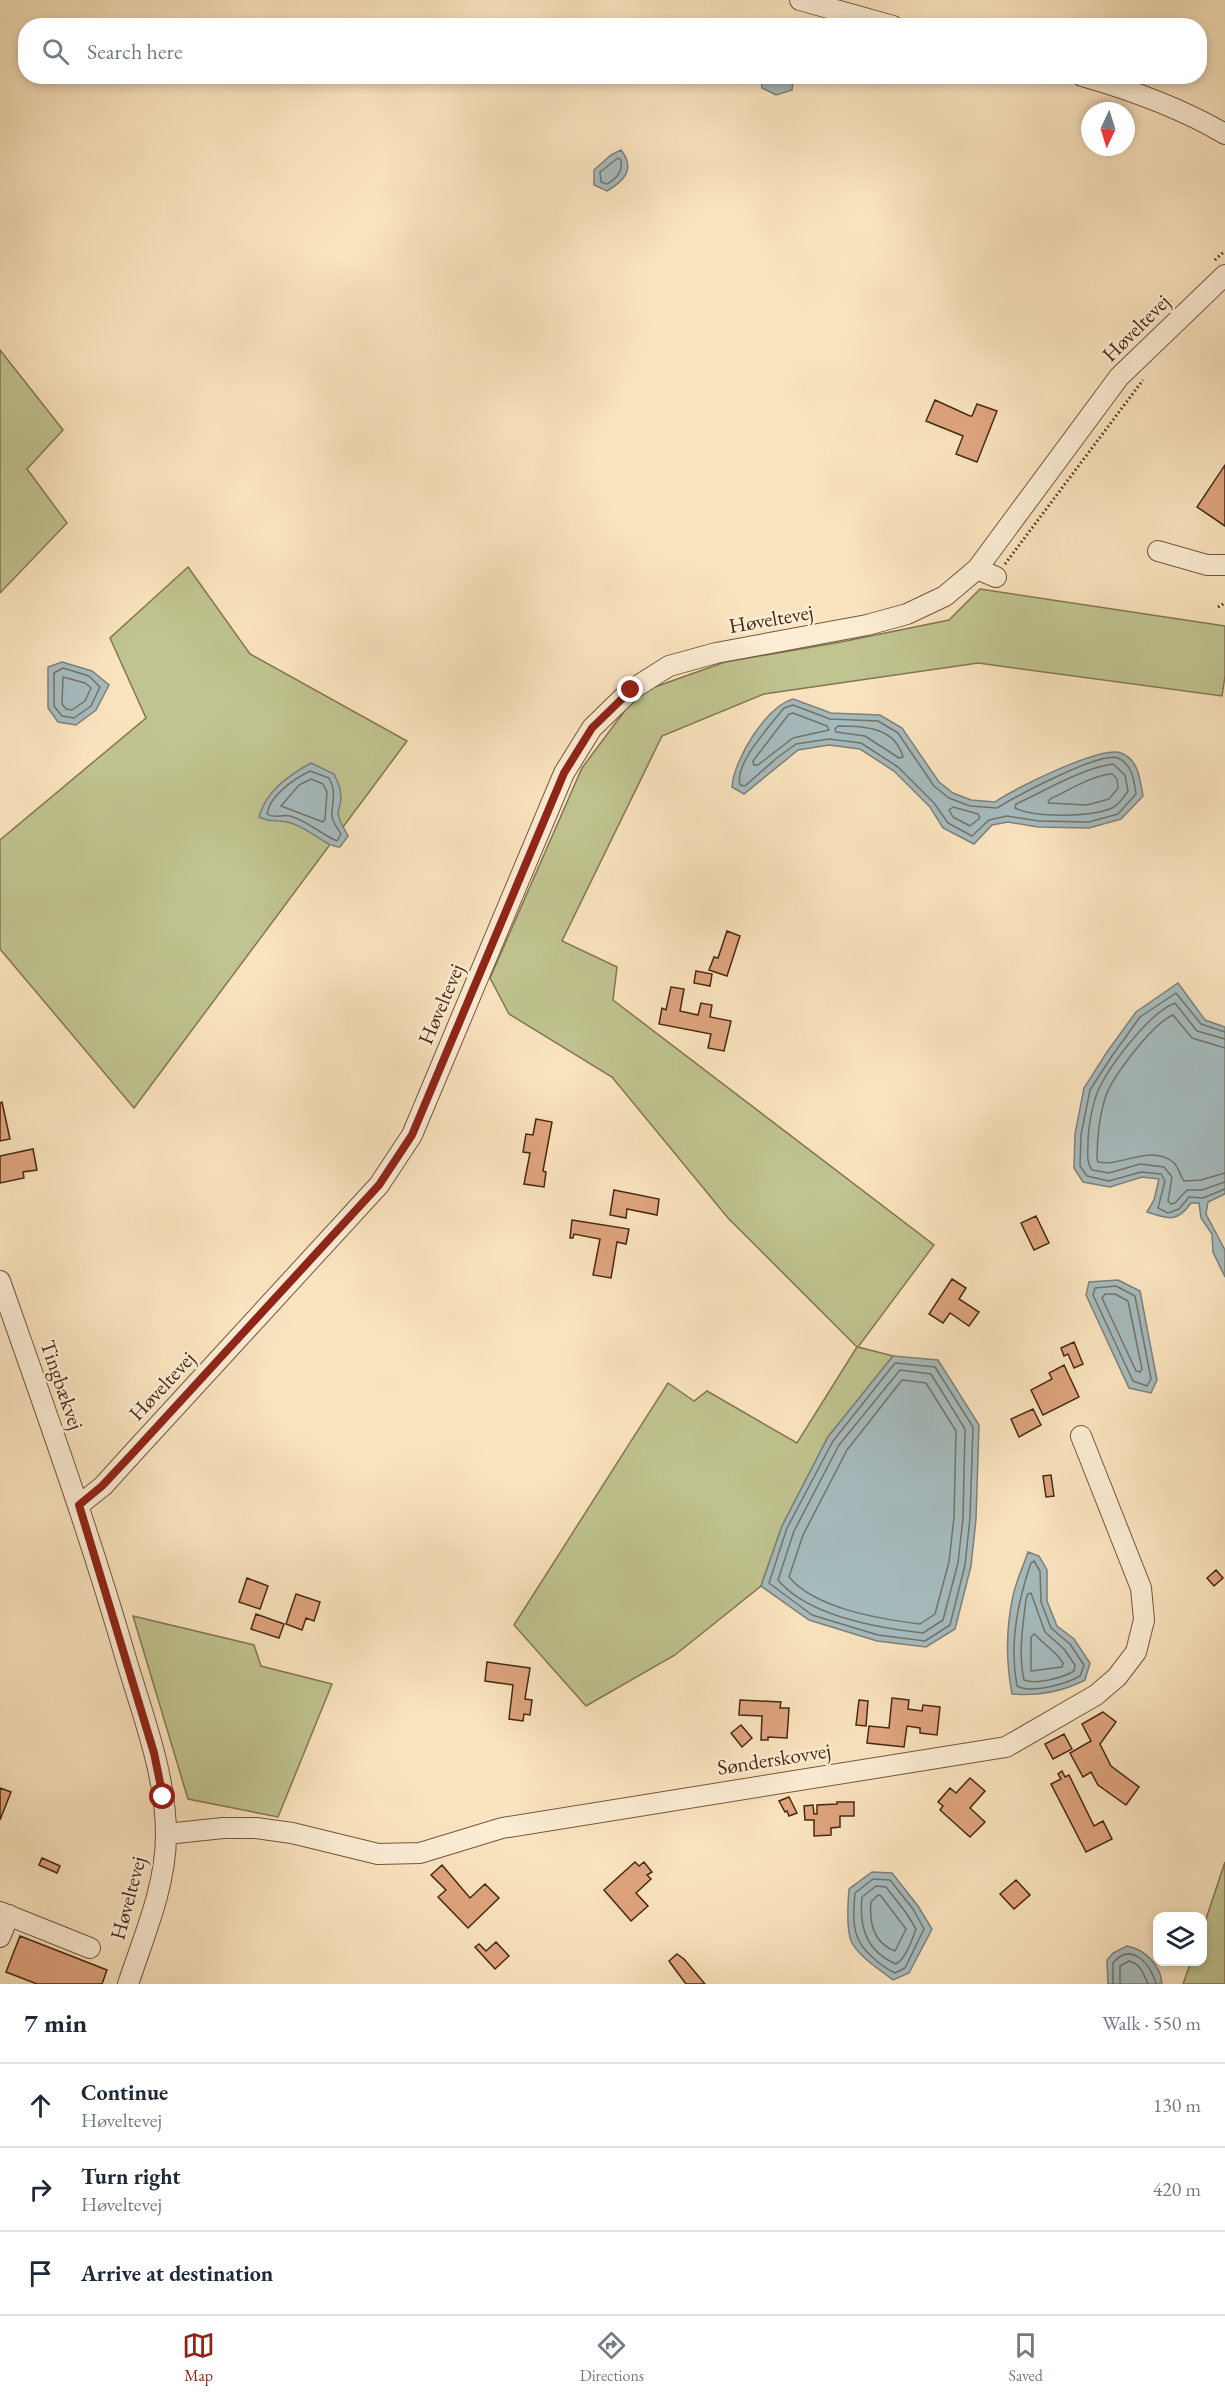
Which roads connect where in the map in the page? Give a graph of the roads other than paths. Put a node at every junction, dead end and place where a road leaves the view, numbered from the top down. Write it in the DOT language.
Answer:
graph roads {
  1 [pos="800,0"];
  2 [pos="864,18"];
  3 [pos="1110,84"];
  4 [pos="1225,134"];
  5 [pos="1225,275"];
  6 [pos="1158,551"];
  7 [pos="1225,565"];
  8 [pos="977,569"];
  9 [pos="996,577"];
  10 [pos="0,1281"];
  11 [pos="1081,1436"];
  12 [pos="79,1505"];
  13 [pos="166,1834"];
  14 [pos="4,1913"];
  15 [pos="0,1937"];
  16 [pos="90,1947"];
  17 [pos="129,1984"];
  1 -- 2 [label="street"];
  3 -- 4 [label="street"];
  5 -- 8 [label="street, Høveltevej"];
  6 -- 7 [label="street"];
  8 -- 9 [label="street"];
  8 -- 12 [label="street, Høveltevej"];
  10 -- 12 [label="street, Tingbækvej"];
  11 -- 13 [label="street, Sønderskovvej"];
  12 -- 13 [label="street, Høveltevej"];
  13 -- 17 [label="street, Høveltevej"];
  14 -- 15 [label="street"];
  14 -- 16 [label="street"];
}
